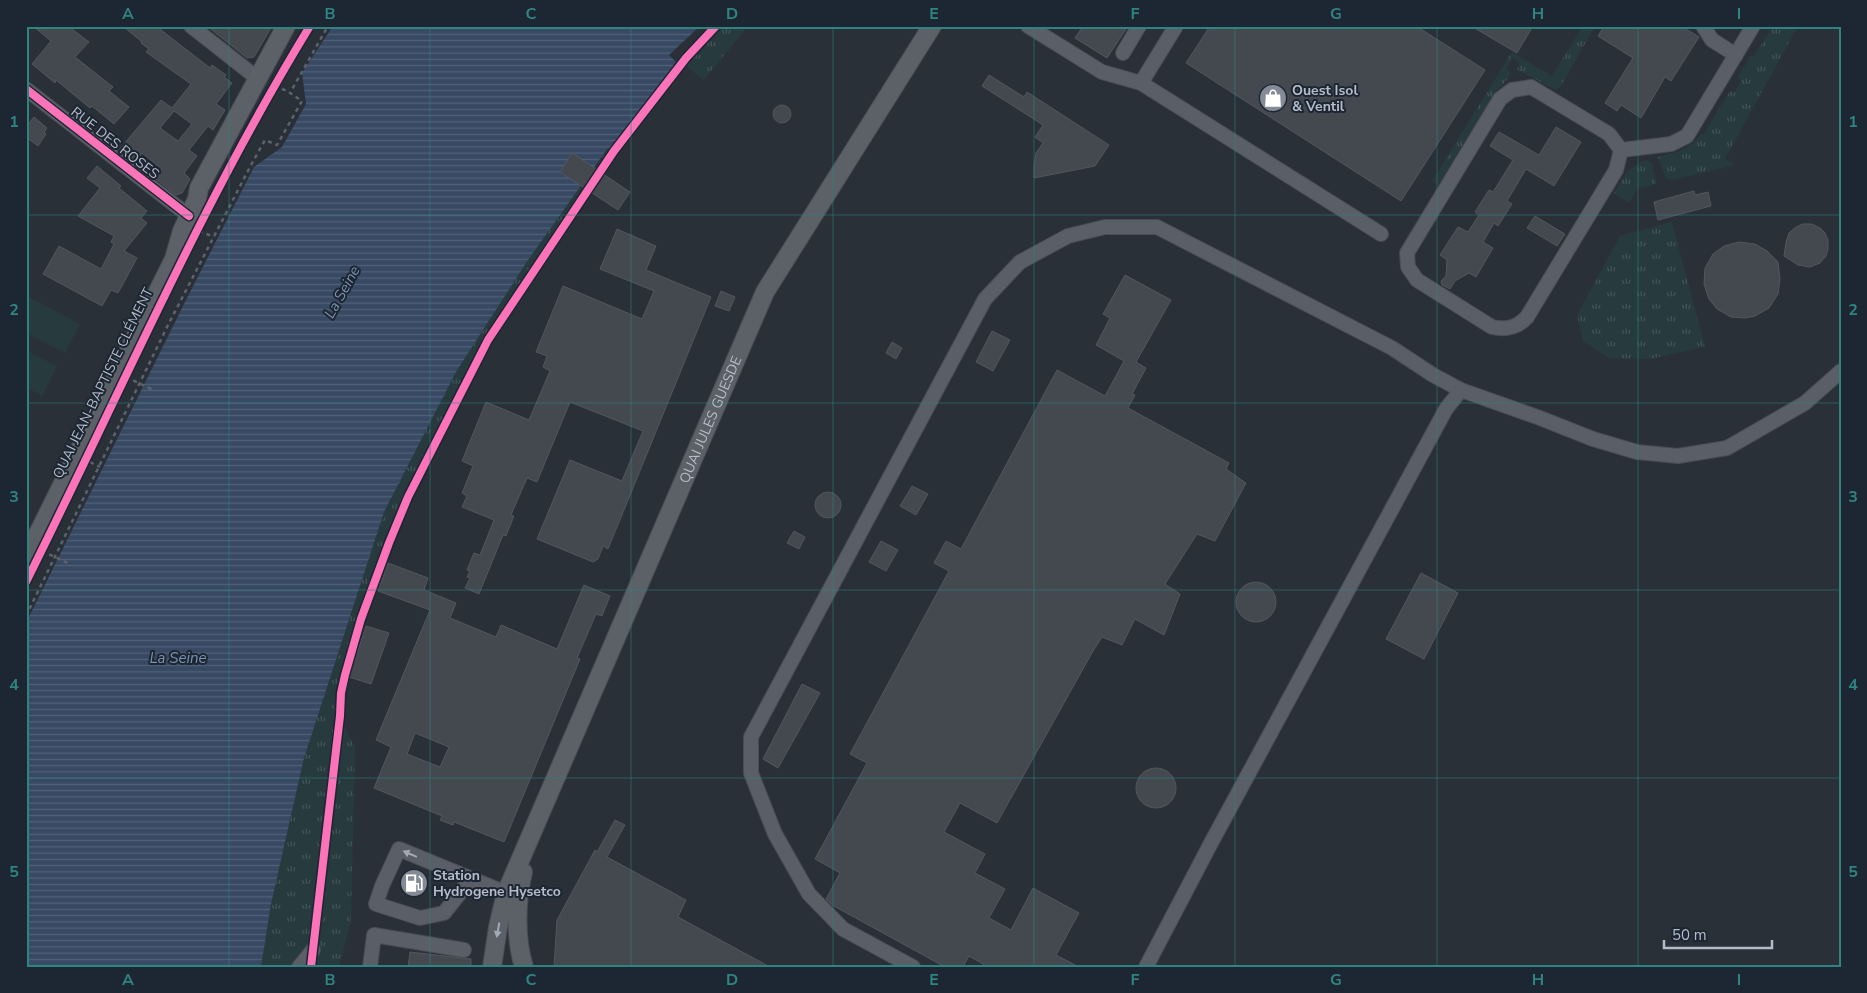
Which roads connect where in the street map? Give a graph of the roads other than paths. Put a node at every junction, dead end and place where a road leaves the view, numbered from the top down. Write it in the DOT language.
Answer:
graph roads {
  1 [pos="286,26"];
  2 [pos="297,26"];
  3 [pos="932,26"];
  4 [pos="1028,26"];
  5 [pos="1139,26"];
  6 [pos="1176,26"];
  7 [pos="1703,26"];
  8 [pos="1753,26"];
  9 [pos="195,27"];
  10 [pos="1739,49"];
  11 [pos="1123,52"];
  12 [pos="257,78"];
  13 [pos="1141,83"];
  14 [pos="26,89"];
  15 [pos="1621,150"];
  16 [pos="197,199"];
  17 [pos="190,226"];
  18 [pos="1381,234"];
  19 [pos="1841,371"];
  20 [pos="1461,390"];
  21 [pos="26,537"];
  22 [pos="34,554"];
  23 [pos="531,835"];
  24 [pos="471,879"];
  25 [pos="506,893"];
  26 [pos="313,950"];
  27 [pos="464,950"];
  28 [pos="299,967"];
  29 [pos="370,967"];
  30 [pos="492,967"];
  31 [pos="524,967"];
  32 [pos="913,967"];
  33 [pos="1146,967"];
  1 -- 12 [label="main road, QUAI JEAN-BAPTISTE CLÉMENT"];
  2 -- 16 [label="main road, QUAI JEAN-BAPTISTE CLÉMENT"];
  3 -- 23 [label="main road, QUAI JULES GUESDE"];
  4 -- 13 [label="street"];
  5 -- 11 [label="street"];
  6 -- 13 [label="street"];
  7 -- 10 [label="street"];
  8 -- 10 [label="street"];
  9 -- 12 [label="street"];
  10 -- 15 [label="street"];
  12 -- 16 [label="main road, QUAI JEAN-BAPTISTE CLÉMENT"];
  13 -- 18 [label="street"];
  14 -- 17 [label="street, RUE DES ROSES"];
  15 -- 15 [label="street"];
  16 -- 17 [label="main road, QUAI JEAN-BAPTISTE CLÉMENT"];
  17 -- 21 [label="main road, QUAI JEAN-BAPTISTE CLÉMENT"];
  17 -- 22 [label="main road, QUAI JEAN-BAPTISTE CLÉMENT"];
  19 -- 20 [label="street"];
  20 -- 32 [label="street"];
  20 -- 33 [label="street"];
  23 -- 25 [label="main road, QUAI JULES GUESDE"];
  23 -- 31 [label="main road, QUAI JULES GUESDE"];
  24 -- 24 [label="street, one-way"];
  24 -- 25 [label="street"];
  25 -- 30 [label="main road, QUAI JULES GUESDE, one-way"];
  26 -- 28 [label="street"];
  27 -- 29 [label="street"];
}
